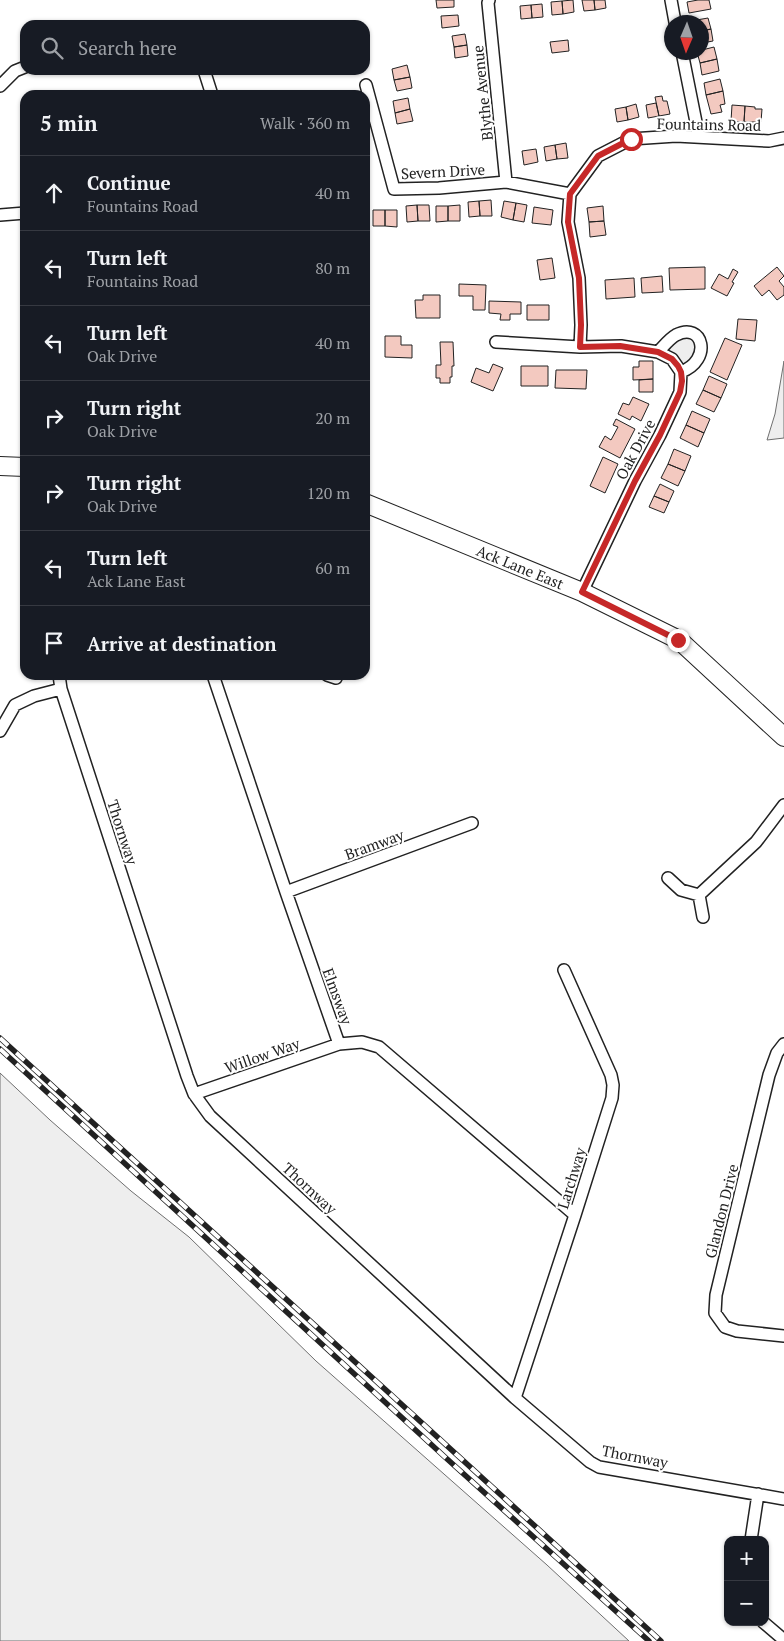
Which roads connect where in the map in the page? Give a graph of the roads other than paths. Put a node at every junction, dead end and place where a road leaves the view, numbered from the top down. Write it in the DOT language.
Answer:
graph roads {
  1 [pos="489,0"];
  2 [pos="671,0"];
  3 [pos="674,15"];
  4 [pos="684,60"];
  5 [pos="20,69"];
  6 [pos="206,75"];
  7 [pos="366,85"];
  8 [pos="0,86"];
  9 [pos="210,90"];
  10 [pos="367,90"];
  11 [pos="370,100"];
  12 [pos="699,137"];
  13 [pos="784,138"];
  14 [pos="506,182"];
  15 [pos="570,194"];
  16 [pos="20,213"];
  17 [pos="0,215"];
  18 [pos="496,342"];
  19 [pos="580,347"];
  20 [pos="658,352"];
  21 [pos="681,372"];
  22 [pos="0,466"];
  23 [pos="20,467"];
  24 [pos="370,505"];
  25 [pos="582,592"];
  26 [pos="60,680"];
  27 [pos="216,680"];
  28 [pos="61,689"];
  29 [pos="0,731"];
  30 [pos="784,736"];
  31 [pos="784,805"];
  32 [pos="472,823"];
  33 [pos="668,878"];
  34 [pos="286,892"];
  35 [pos="699,895"];
  36 [pos="703,917"];
  37 [pos="564,970"];
  38 [pos="340,1044"];
  39 [pos="784,1044"];
  40 [pos="194,1094"];
  41 [pos="576,1215"];
  42 [pos="784,1336"];
  43 [pos="515,1398"];
  44 [pos="758,1494"];
  45 [pos="784,1498"];
  46 [pos="752,1536"];
  47 [pos="768,1626"];
  48 [pos="783,1639"];
  1 -- 14 [label="street, Blythe Avenue"];
  2 -- 3 [label="street"];
  4 -- 12 [label="street"];
  5 -- 8 [label="street"];
  6 -- 9 [label="street"];
  7 -- 10 [label="street, Severn Drive"];
  11 -- 14 [label="street, Severn Drive"];
  12 -- 13 [label="street, Fountains Road"];
  12 -- 15 [label="street, Fountains Road"];
  14 -- 15 [label="street, Severn Drive"];
  15 -- 19 [label="street"];
  16 -- 17 [label="street"];
  18 -- 19 [label="street"];
  19 -- 20 [label="street"];
  20 -- 21 [label="street"];
  20 -- 21 [label="street"];
  21 -- 25 [label="street, Oak Drive"];
  22 -- 23 [label="main road"];
  24 -- 25 [label="main road, Ack Lane East"];
  25 -- 30 [label="main road, Ack Lane East"];
  26 -- 28 [label="street, Thornway"];
  27 -- 34 [label="street, Elmsway"];
  28 -- 29 [label="street"];
  28 -- 40 [label="street, Thornway"];
  31 -- 35 [label="street"];
  32 -- 34 [label="street, Bramway"];
  33 -- 35 [label="street"];
  34 -- 38 [label="street, Elmsway"];
  35 -- 36 [label="street"];
  37 -- 41 [label="street, Larchway"];
  38 -- 40 [label="street, Willow Way"];
  38 -- 41 [label="street, Elmsway"];
  39 -- 42 [label="street, Glandon Drive"];
  40 -- 43 [label="street, Thornway"];
  41 -- 43 [label="street, Larchway"];
  43 -- 44 [label="street, Thornway"];
  44 -- 45 [label="street, Thornway"];
  44 -- 46 [label="street"];
  47 -- 48 [label="street"];
}
